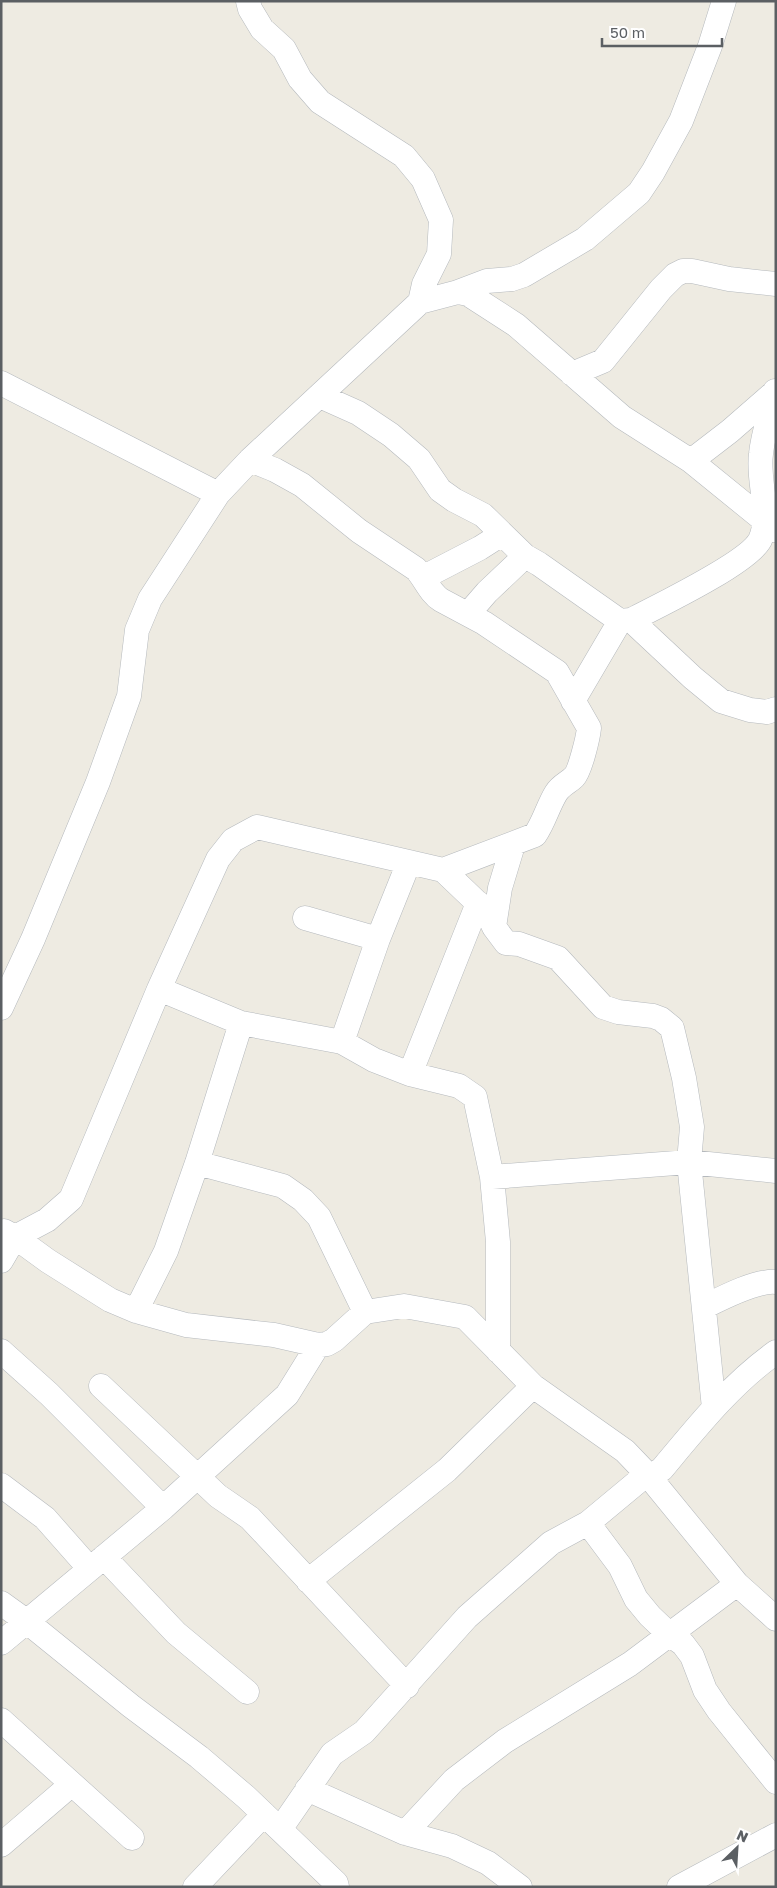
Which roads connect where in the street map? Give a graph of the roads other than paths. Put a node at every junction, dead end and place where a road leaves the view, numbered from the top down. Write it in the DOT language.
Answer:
graph roads {
  1 [pos="248,1"];
  2 [pos="724,1"];
  3 [pos="776,284"];
  4 [pos="458,292"];
  5 [pos="420,302"];
  6 [pos="572,374"];
  7 [pos="1,382"];
  8 [pos="776,391"];
  9 [pos="320,396"];
  10 [pos="250,460"];
  11 [pos="691,462"];
  12 [pos="218,494"];
  13 [pos="771,526"];
  14 [pos="502,534"];
  15 [pos="524,556"];
  16 [pos="424,577"];
  17 [pos="468,614"];
  18 [pos="626,620"];
  19 [pos="573,701"];
  20 [pos="776,709"];
  21 [pos="512,845"];
  22 [pos="409,862"];
  23 [pos="443,870"];
  24 [pos="478,903"];
  25 [pos="305,918"];
  26 [pos="494,927"];
  27 [pos="378,939"];
  28 [pos="159,989"];
  29 [pos="1,1008"];
  30 [pos="242,1023"];
  31 [pos="342,1042"];
  32 [pos="410,1074"];
  33 [pos="689,1162"];
  34 [pos="197,1163"];
  35 [pos="776,1171"];
  36 [pos="492,1177"];
  37 [pos="8,1233"];
  38 [pos="1,1261"];
  39 [pos="776,1282"];
  40 [pos="704,1307"];
  41 [pos="136,1311"];
  42 [pos="365,1312"];
  43 [pos="318,1345"];
  44 [pos="498,1350"];
  45 [pos="1,1351"];
  46 [pos="776,1352"];
  47 [pos="766,1368"];
  48 [pos="101,1386"];
  49 [pos="534,1386"];
  50 [pos="714,1408"];
  51 [pos="647,1474"];
  52 [pos="199,1477"];
  53 [pos="1,1485"];
  54 [pos="163,1508"];
  55 [pos="588,1523"];
  56 [pos="97,1563"];
  57 [pos="308,1581"];
  58 [pos="737,1584"];
  59 [pos="1,1603"];
  60 [pos="776,1619"];
  61 [pos="26,1621"];
  62 [pos="669,1634"];
  63 [pos="1,1643"];
  64 [pos="407,1686"];
  65 [pos="247,1692"];
  66 [pos="1,1720"];
  67 [pos="776,1782"];
  68 [pos="72,1784"];
  69 [pos="307,1789"];
  70 [pos="272,1821"];
  71 [pos="405,1833"];
  72 [pos="776,1835"];
  73 [pos="132,1838"];
  74 [pos="1,1845"];
  75 [pos="195,1887"];
  76 [pos="337,1887"];
  77 [pos="520,1887"];
  78 [pos="679,1887"];
  1 -- 5 [label="street"];
  2 -- 4 [label="street"];
  3 -- 6 [label="street"];
  4 -- 5 [label="street"];
  4 -- 6 [label="street"];
  5 -- 9 [label="street"];
  6 -- 11 [label="street"];
  7 -- 12 [label="street"];
  8 -- 11 [label="street"];
  8 -- 13 [label="street"];
  9 -- 10 [label="street"];
  9 -- 14 [label="street"];
  10 -- 12 [label="street"];
  10 -- 16 [label="street"];
  11 -- 13 [label="street"];
  12 -- 29 [label="street"];
  13 -- 18 [label="street"];
  14 -- 15 [label="street"];
  14 -- 16 [label="street"];
  15 -- 17 [label="street"];
  15 -- 18 [label="street"];
  16 -- 17 [label="street"];
  17 -- 19 [label="street"];
  18 -- 19 [label="street"];
  18 -- 20 [label="street"];
  19 -- 21 [label="street"];
  21 -- 23 [label="street"];
  21 -- 26 [label="street"];
  22 -- 23 [label="street"];
  22 -- 27 [label="street"];
  22 -- 28 [label="street"];
  23 -- 24 [label="street"];
  24 -- 26 [label="street"];
  24 -- 32 [label="street"];
  25 -- 27 [label="street"];
  26 -- 33 [label="street"];
  27 -- 31 [label="street"];
  28 -- 30 [label="street"];
  28 -- 37 [label="street"];
  30 -- 31 [label="street"];
  30 -- 34 [label="street"];
  31 -- 32 [label="street"];
  32 -- 36 [label="street"];
  33 -- 35 [label="street"];
  33 -- 36 [label="street"];
  33 -- 40 [label="street"];
  34 -- 41 [label="street"];
  34 -- 42 [label="street"];
  36 -- 44 [label="street"];
  37 -- 38 [label="street"];
  37 -- 41 [label="street"];
  39 -- 40 [label="street"];
  40 -- 50 [label="street"];
  41 -- 43 [label="street"];
  42 -- 43 [label="street"];
  42 -- 44 [label="street"];
  43 -- 52 [label="street"];
  44 -- 49 [label="street"];
  45 -- 54 [label="street"];
  46 -- 47 [label="street"];
  47 -- 50 [label="street"];
  48 -- 52 [label="street"];
  49 -- 51 [label="street"];
  49 -- 57 [label="street"];
  50 -- 51 [label="street"];
  51 -- 55 [label="street"];
  51 -- 58 [label="street"];
  52 -- 54 [label="street"];
  52 -- 57 [label="street"];
  53 -- 56 [label="street"];
  54 -- 56 [label="street"];
  55 -- 62 [label="street"];
  55 -- 64 [label="street"];
  56 -- 61 [label="street"];
  56 -- 65 [label="street"];
  57 -- 64 [label="street"];
  58 -- 60 [label="street"];
  58 -- 62 [label="street"];
  59 -- 61 [label="street"];
  61 -- 63 [label="street"];
  61 -- 70 [label="street"];
  62 -- 67 [label="street"];
  62 -- 71 [label="street"];
  64 -- 69 [label="street"];
  66 -- 68 [label="street"];
  68 -- 73 [label="street"];
  68 -- 74 [label="street"];
  69 -- 70 [label="street"];
  69 -- 71 [label="street"];
  70 -- 75 [label="street"];
  70 -- 76 [label="street"];
  71 -- 77 [label="street"];
  72 -- 78 [label="street"];
}
